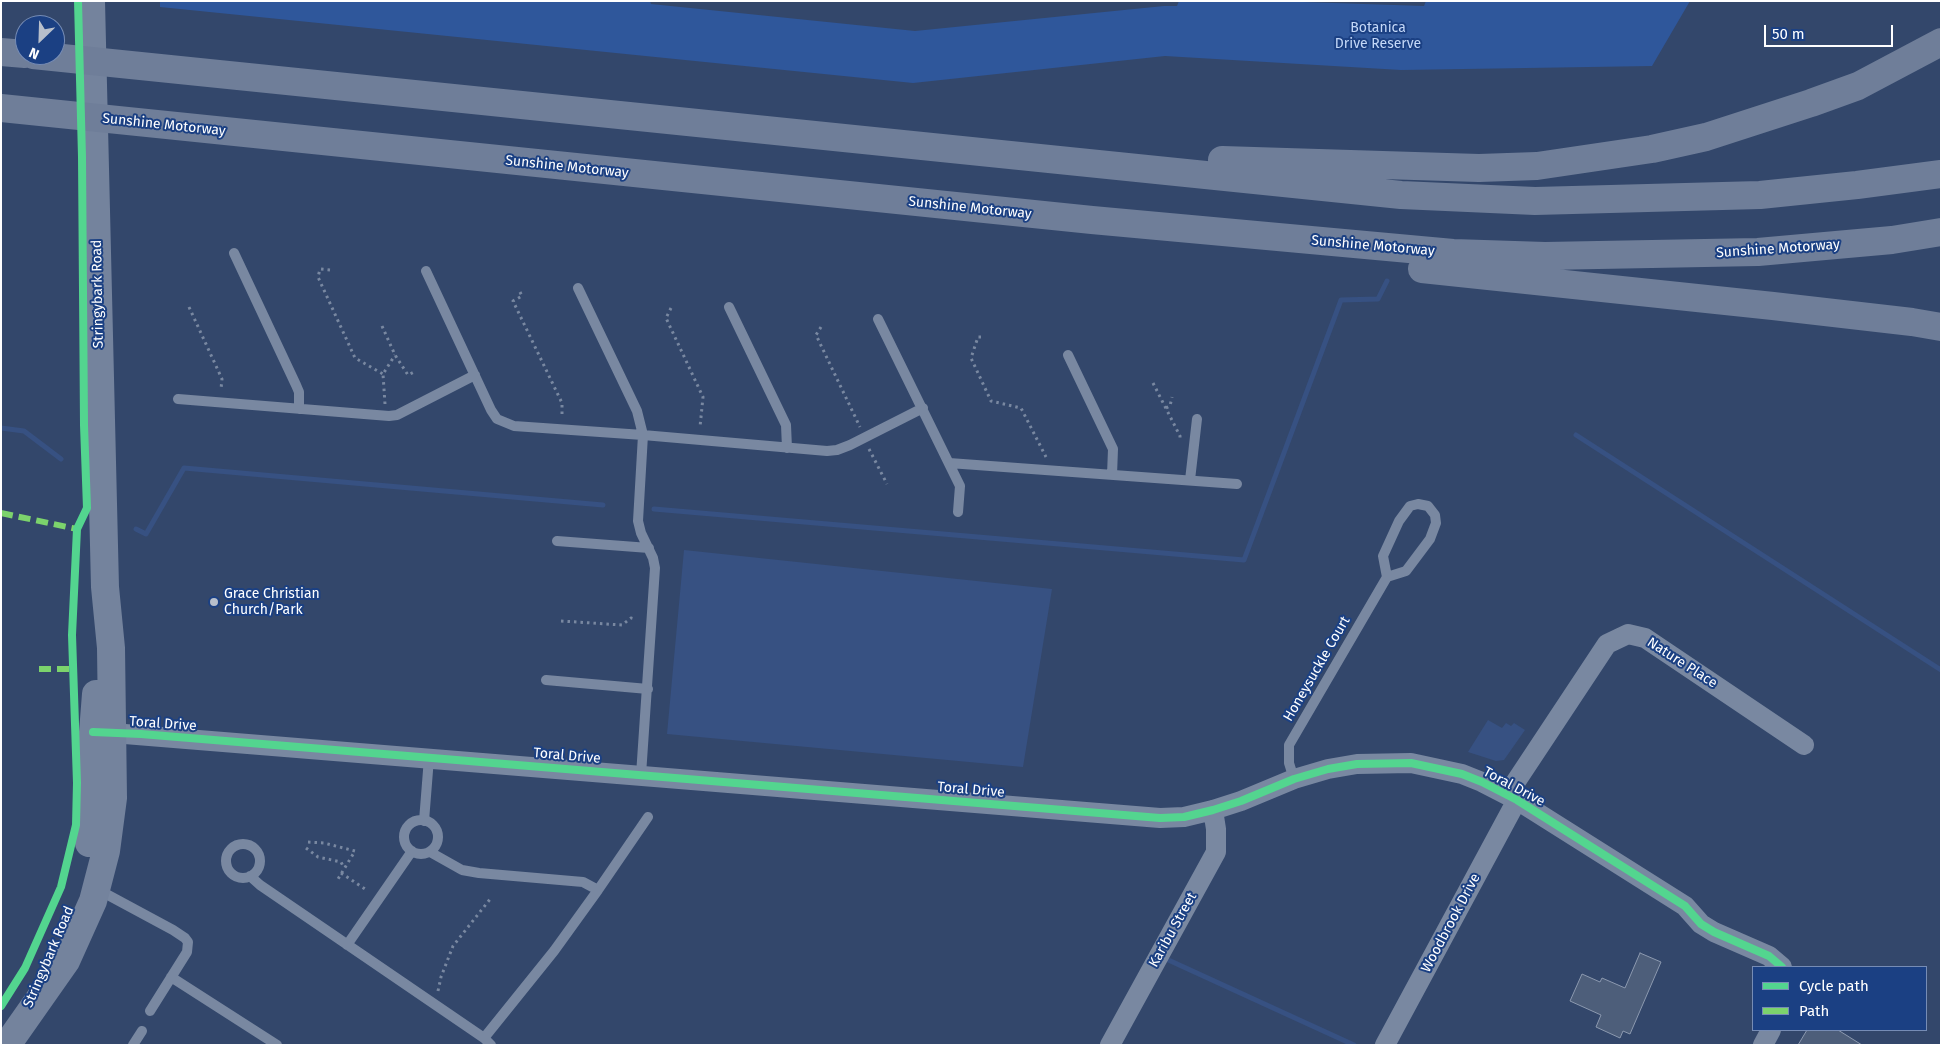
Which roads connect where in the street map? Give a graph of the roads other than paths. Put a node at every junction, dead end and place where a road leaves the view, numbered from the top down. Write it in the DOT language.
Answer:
graph roads {
  1 [pos="91,1"];
  2 [pos="1941,42"];
  3 [pos="1,52"];
  4 [pos="15,53"];
  5 [pos="65,58"];
  6 [pos="1,108"];
  7 [pos="961,150"];
  8 [pos="1941,174"];
  9 [pos="1092,220"];
  10 [pos="1941,232"];
  11 [pos="234,253"];
  12 [pos="426,271"];
  13 [pos="578,288"];
  14 [pos="729,307"];
  15 [pos="878,319"];
  16 [pos="1941,327"];
  17 [pos="1068,355"];
  18 [pos="476,375"];
  19 [pos="178,399"];
  20 [pos="923,408"];
  21 [pos="299,409"];
  22 [pos="1197,419"];
  23 [pos="643,435"];
  24 [pos="788,448"];
  25 [pos="949,463"];
  26 [pos="1112,475"];
  27 [pos="1190,480"];
  28 [pos="1237,484"];
  29 [pos="958,512"];
  30 [pos="557,541"];
  31 [pos="648,548"];
  32 [pos="1387,577"];
  33 [pos="546,680"];
  34 [pos="648,689"];
  35 [pos="103,732"];
  36 [pos="1804,745"];
  37 [pos="429,758"];
  38 [pos="641,775"];
  39 [pos="1294,779"];
  40 [pos="1512,798"];
  41 [pos="1213,810"];
  42 [pos="648,817"];
  43 [pos="424,821"];
  44 [pos="412,851"];
  45 [pos="430,852"];
  46 [pos="250,876"];
  47 [pos="598,890"];
  48 [pos="95,891"];
  49 [pos="347,945"];
  50 [pos="1781,966"];
  51 [pos="171,977"];
  52 [pos="150,1011"];
  53 [pos="142,1031"];
  54 [pos="1770,1031"];
  55 [pos="12,1037"];
  56 [pos="487,1042"];
  57 [pos="133,1045"];
  58 [pos="277,1045"];
  59 [pos="1110,1045"];
  60 [pos="1385,1045"];
  61 [pos="1763,1045"];
  1 -- 35 [label="street, Stringybark Road"];
  2 -- 7 [label="highway"];
  3 -- 4 [label="highway"];
  5 -- 7 [label="highway"];
  6 -- 9 [label="highway, Sunshine Motorway"];
  7 -- 8 [label="highway"];
  9 -- 10 [label="highway, Sunshine Motorway"];
  9 -- 16 [label="highway"];
  11 -- 21 [label="lane"];
  12 -- 18 [label="lane"];
  13 -- 23 [label="lane"];
  14 -- 24 [label="lane"];
  15 -- 20 [label="lane"];
  17 -- 26 [label="lane"];
  18 -- 21 [label="lane"];
  18 -- 23 [label="lane"];
  19 -- 21 [label="lane"];
  20 -- 24 [label="lane"];
  20 -- 25 [label="lane"];
  22 -- 27 [label="lane"];
  23 -- 24 [label="lane"];
  23 -- 31 [label="lane"];
  25 -- 26 [label="lane"];
  25 -- 29 [label="lane"];
  26 -- 27 [label="lane"];
  27 -- 28 [label="lane"];
  30 -- 31 [label="lane"];
  31 -- 34 [label="lane"];
  32 -- 32 [label="lane"];
  32 -- 39 [label="lane, Honeysuckle Court"];
  33 -- 34 [label="lane"];
  34 -- 38 [label="lane"];
  35 -- 37 [label="street, Toral Drive"];
  35 -- 48 [label="street, Stringybark Road"];
  35 -- 55 [label="street, Stringybark Road"];
  36 -- 40 [label="street, Nature Place"];
  37 -- 38 [label="street, Toral Drive"];
  37 -- 43 [label="lane"];
  38 -- 41 [label="street, Toral Drive"];
  39 -- 40 [label="street, Toral Drive"];
  39 -- 41 [label="street, Toral Drive"];
  40 -- 50 [label="street, Toral Drive"];
  40 -- 60 [label="street, Woodbrook Drive"];
  41 -- 59 [label="street, Karibu Street"];
  42 -- 47 [label="lane"];
  43 -- 44 [label="lane"];
  43 -- 45 [label="lane"];
  44 -- 45 [label="lane"];
  44 -- 49 [label="lane"];
  45 -- 47 [label="lane"];
  46 -- 49 [label="lane"];
  47 -- 56 [label="lane"];
  48 -- 51 [label="lane"];
  48 -- 55 [label="street, Stringybark Road"];
  49 -- 56 [label="lane"];
  51 -- 52 [label="lane"];
  51 -- 58 [label="lane"];
  53 -- 57 [label="lane"];
  54 -- 61 [label="street"];
}
